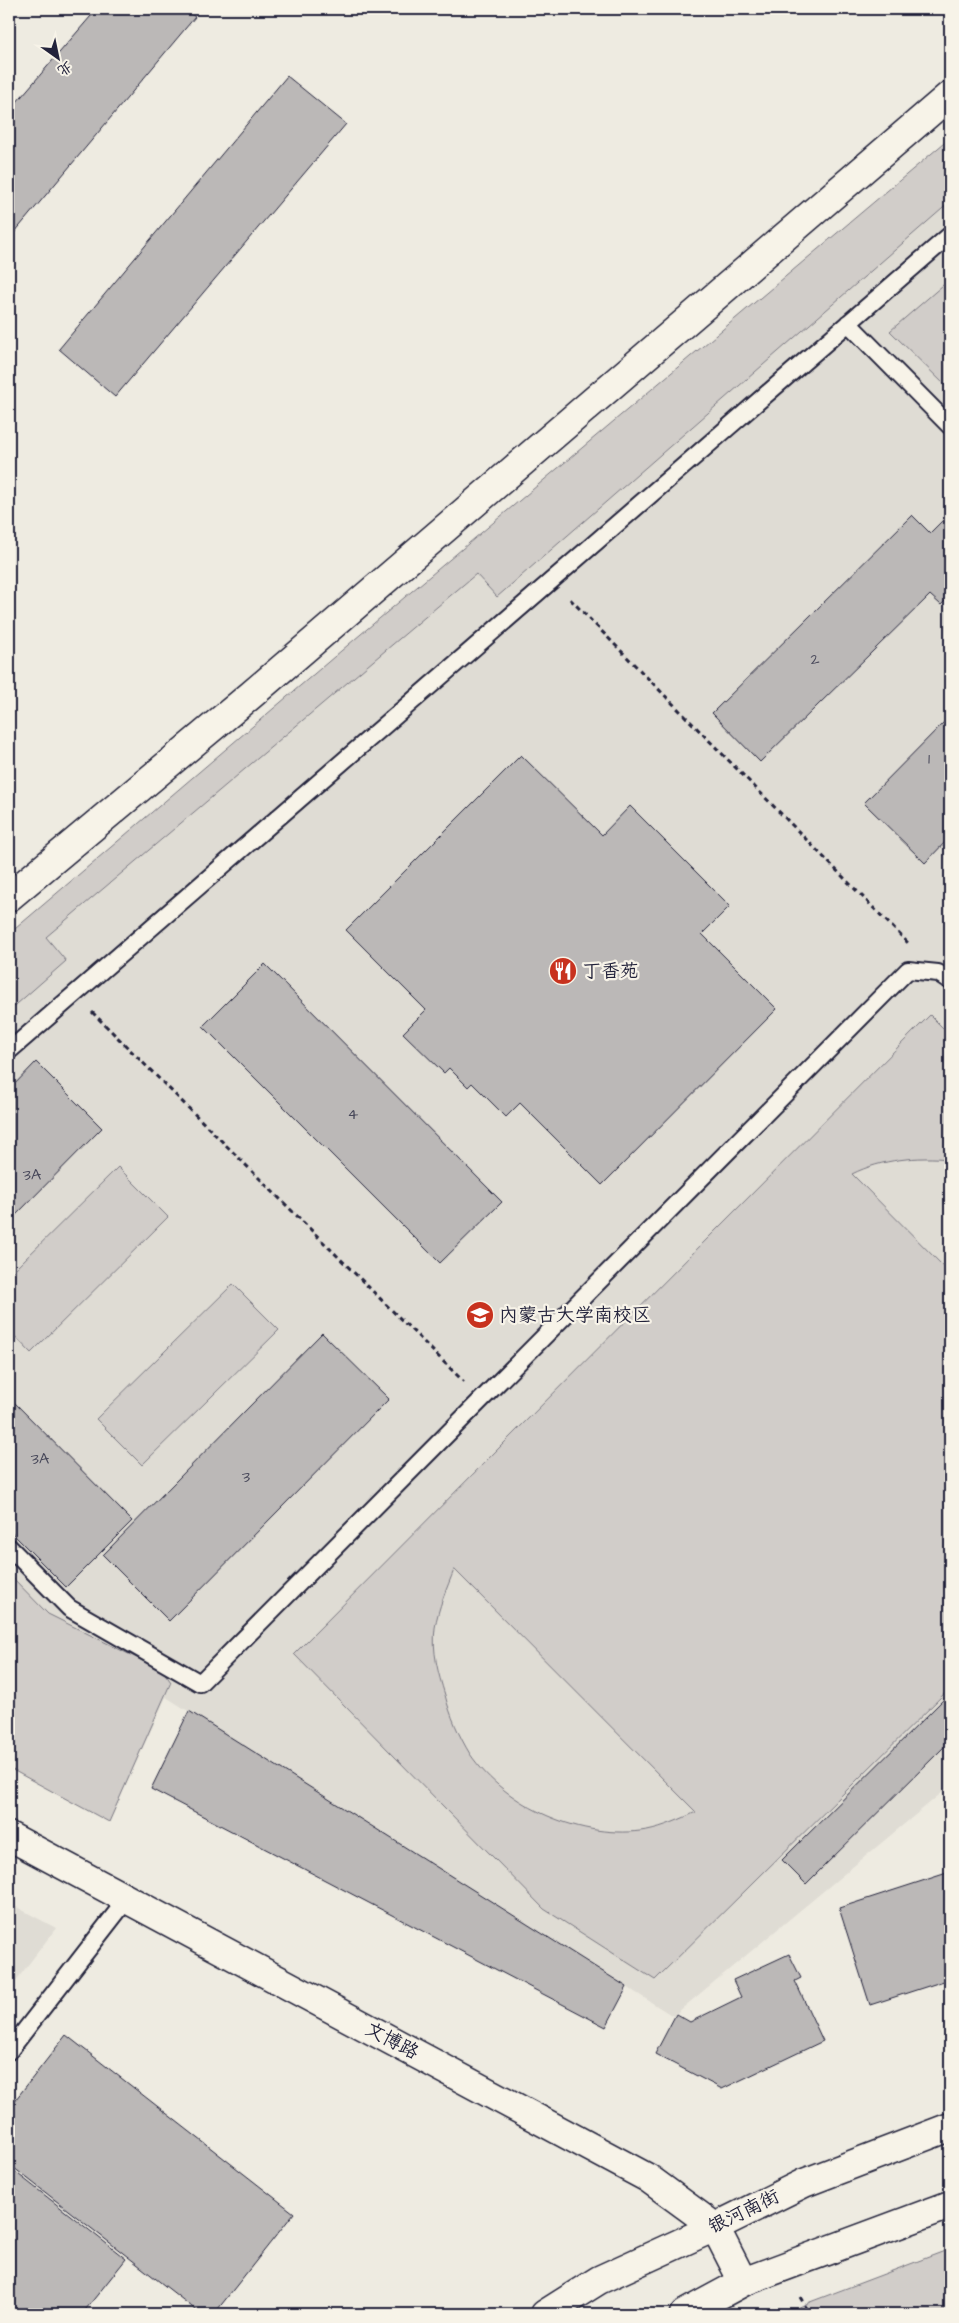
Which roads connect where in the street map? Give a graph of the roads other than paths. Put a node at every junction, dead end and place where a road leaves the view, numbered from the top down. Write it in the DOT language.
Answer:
graph roads {
  1 [pos="950,95"];
  2 [pos="950,235"];
  3 [pos="848,323"];
  4 [pos="950,426"];
  5 [pos="9,897"];
  6 [pos="944,977"];
  7 [pos="9,1051"];
  8 [pos="9,1547"];
  9 [pos="9,1836"];
  10 [pos="127,1899"];
  11 [pos="9,2051"];
  12 [pos="950,2127"];
  13 [pos="950,2205"];
  14 [pos="715,2227"];
  15 [pos="743,2282"];
  16 [pos="545,2314"];
  17 [pos="684,2314"];
  1 -- 5 [label="street"];
  2 -- 3 [label="lane"];
  3 -- 4 [label="lane"];
  3 -- 7 [label="lane"];
  6 -- 8 [label="lane"];
  9 -- 10 [label="street, 文博路"];
  10 -- 11 [label="lane"];
  10 -- 14 [label="street, 文博路"];
  12 -- 14 [label="street, 银河南街"];
  13 -- 15 [label="street"];
  14 -- 15 [label="street, 文博路"];
  14 -- 16 [label="street, 银河南街"];
  15 -- 17 [label="street"];
}
